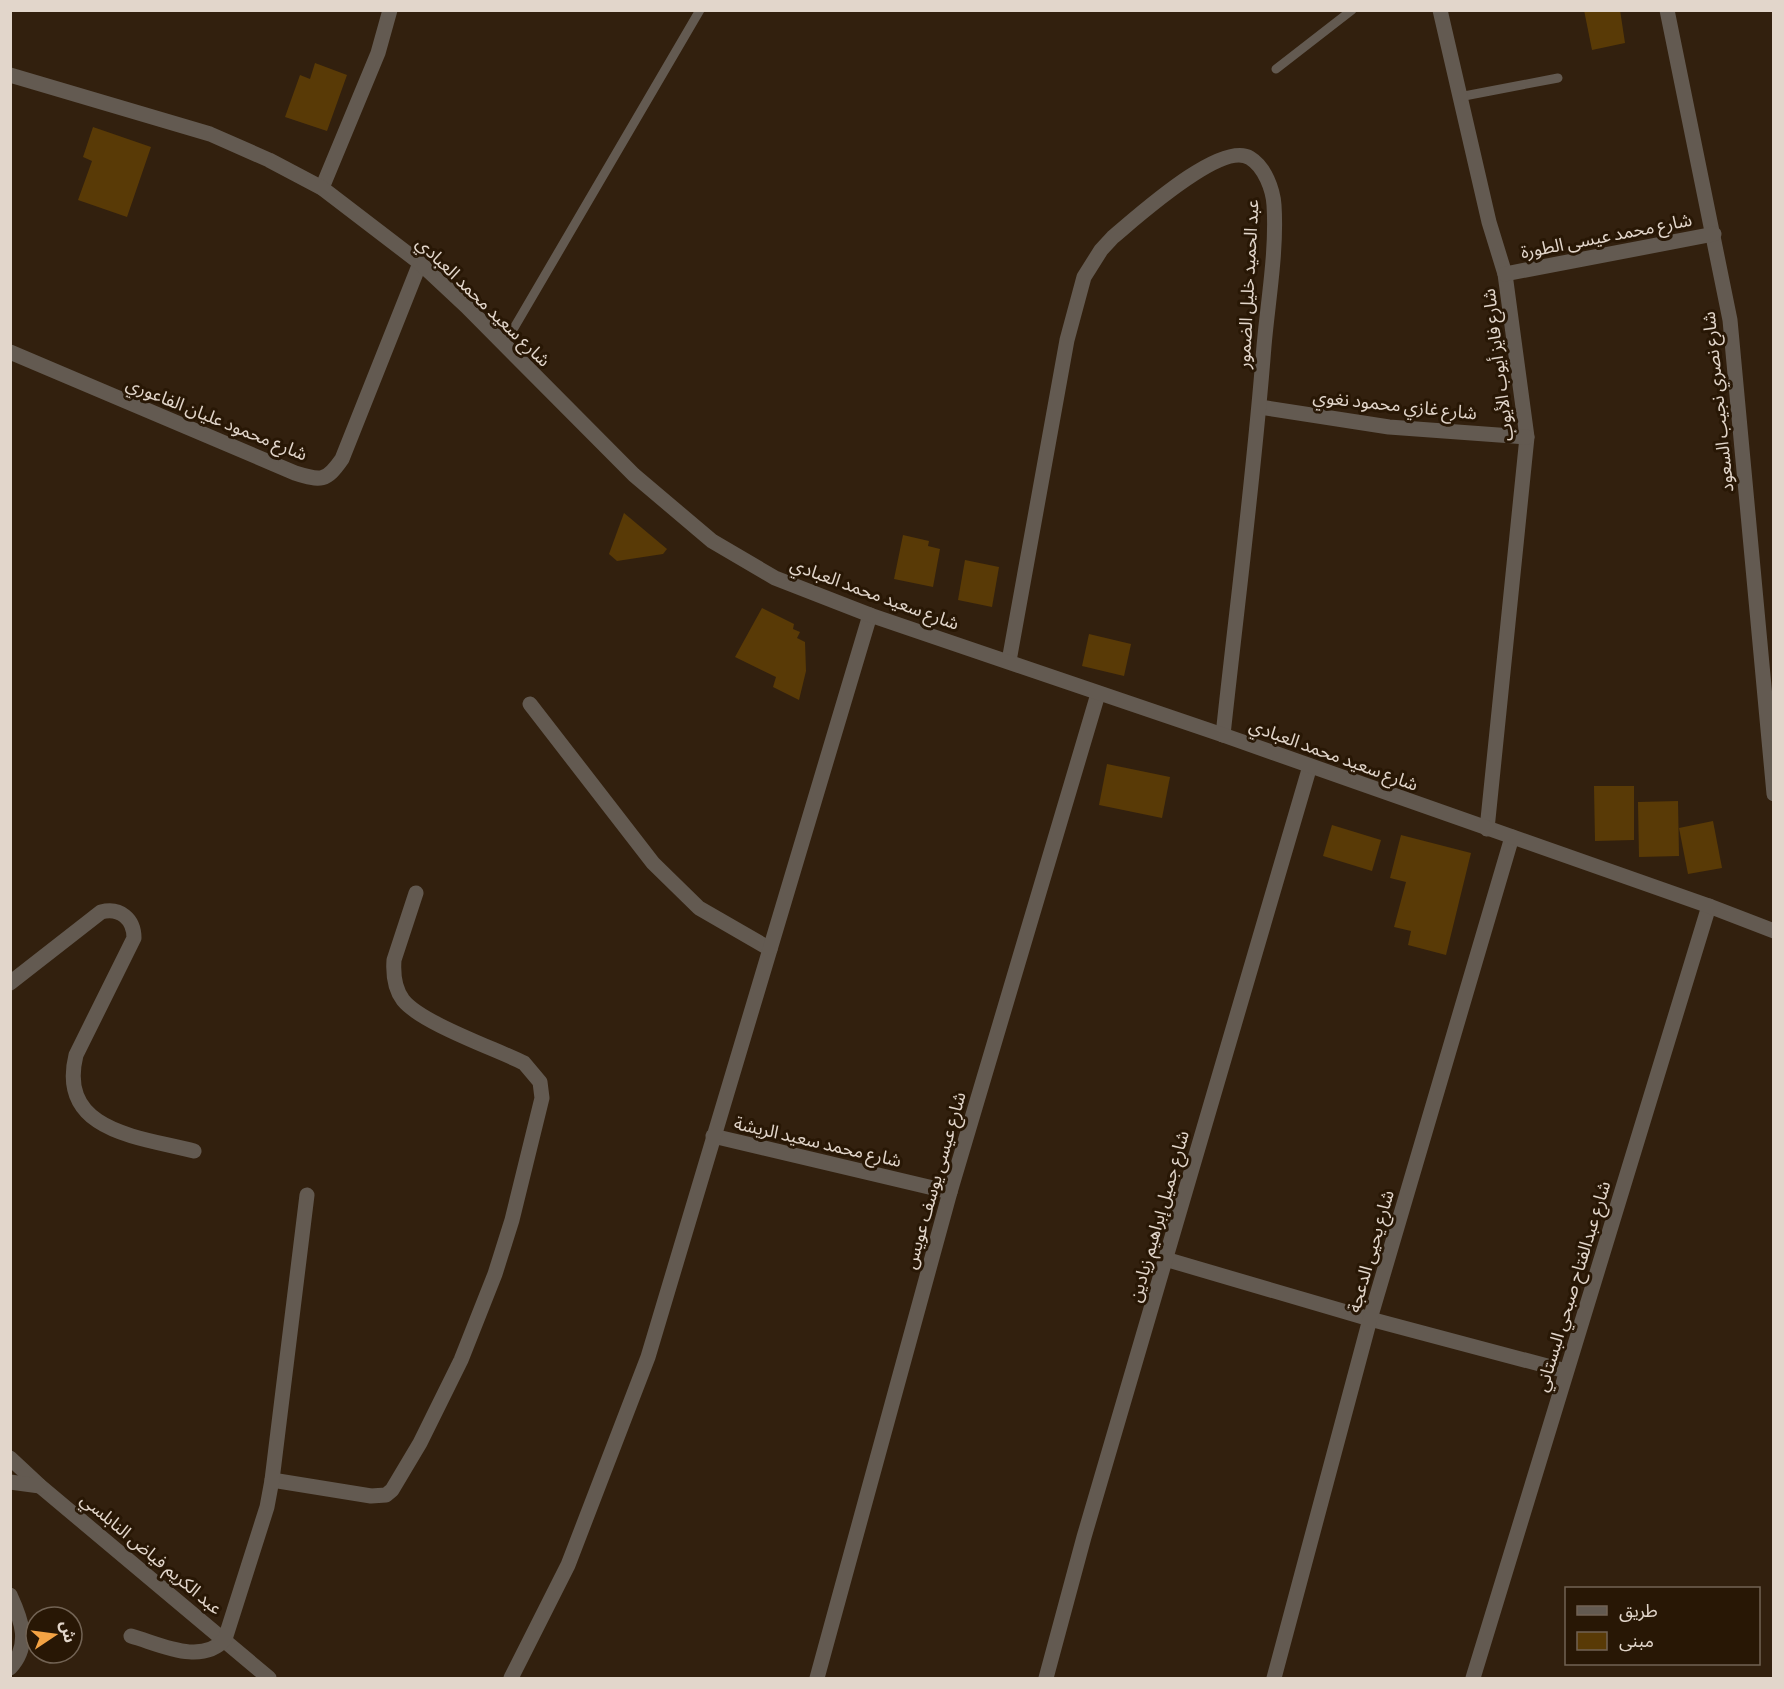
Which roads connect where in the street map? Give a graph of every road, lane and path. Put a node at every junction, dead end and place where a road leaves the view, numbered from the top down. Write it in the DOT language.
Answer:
graph roads {
  1 [pos="390,10"];
  2 [pos="700,10"];
  3 [pos="1352,10"];
  4 [pos="1440,10"];
  5 [pos="1667,10"];
  6 [pos="1276,69"];
  7 [pos="10,75"];
  8 [pos="1558,78"];
  9 [pos="1459,97"];
  10 [pos="322,188"];
  11 [pos="1714,234"];
  12 [pos="420,263"];
  13 [pos="1505,274"];
  14 [pos="504,345"];
  15 [pos="10,352"];
  16 [pos="1260,407"];
  17 [pos="1527,437"];
  18 [pos="870,615"];
  19 [pos="1009,661"];
  20 [pos="1098,694"];
  21 [pos="530,704"];
  22 [pos="1223,735"];
  23 [pos="1310,766"];
  24 [pos="1773,794"];
  25 [pos="1487,829"];
  26 [pos="1512,837"];
  27 [pos="416,893"];
  28 [pos="1709,906"];
  29 [pos="1773,931"];
  30 [pos="770,949"];
  31 [pos="10,983"];
  32 [pos="713,1136"];
  33 [pos="194,1150"];
  34 [pos="950,1192"];
  35 [pos="307,1195"];
  36 [pos="1166,1259"];
  37 [pos="1370,1319"];
  38 [pos="1566,1371"];
  39 [pos="10,1458"];
  40 [pos="272,1480"];
  41 [pos="10,1482"];
  42 [pos="40,1486"];
  43 [pos="10,1595"];
  44 [pos="131,1636"];
  45 [pos="225,1639"];
  46 [pos="10,1668"];
  47 [pos="269,1678"];
  48 [pos="511,1678"];
  49 [pos="817,1678"];
  50 [pos="1046,1678"];
  51 [pos="1274,1678"];
  52 [pos="1473,1678"];
  1 -- 10 [label="street"];
  2 -- 14 [label="lane"];
  3 -- 6 [label="lane"];
  4 -- 9 [label="street, شارع فايز أيوب الأيوب"];
  5 -- 11 [label="street, شارع نصري نجيب السعود"];
  7 -- 10 [label="street, شارع سعيد محمد العبادي"];
  8 -- 9 [label="lane"];
  9 -- 13 [label="street, شارع فايز أيوب الأيوب"];
  10 -- 12 [label="street, شارع سعيد محمد العبادي"];
  11 -- 13 [label="street, شارع محمد عيسى الطورة"];
  11 -- 24 [label="street, شارع نصري نجيب السعود"];
  12 -- 14 [label="street, شارع سعيد محمد العبادي"];
  12 -- 15 [label="street, شارع محمود عليان الفاعوري"];
  13 -- 17 [label="street, شارع فايز أيوب الأيوب"];
  14 -- 18 [label="street, شارع سعيد محمد العبادي"];
  16 -- 17 [label="street, شارع غازي محمود نغوي"];
  16 -- 19 [label="street, عبد الحميد خليل الضمور"];
  16 -- 22 [label="street, عبد الحميد خليل الضمور"];
  17 -- 25 [label="street, شارع فايز أيوب الأيوب"];
  18 -- 19 [label="street, شارع سعيد محمد العبادي"];
  18 -- 30 [label="street"];
  19 -- 20 [label="street, شارع سعيد محمد العبادي"];
  20 -- 22 [label="street, شارع سعيد محمد العبادي"];
  20 -- 34 [label="street, شارع عيسى يوسف عويس"];
  21 -- 30 [label="street"];
  22 -- 23 [label="street, شارع سعيد محمد العبادي"];
  23 -- 25 [label="street, شارع سعيد محمد العبادي"];
  23 -- 36 [label="street, شارع جميل إبراهيم زيادين"];
  25 -- 26 [label="street, شارع سعيد محمد العبادي"];
  26 -- 28 [label="street, شارع سعيد محمد العبادي"];
  26 -- 37 [label="street, شارع يحيى الدعجة"];
  27 -- 40 [label="street"];
  28 -- 29 [label="street, شارع سعيد محمد العبادي"];
  28 -- 38 [label="street, شارع عبدالفتاح صبحي البستاني"];
  30 -- 32 [label="street"];
  31 -- 33 [label="street"];
  32 -- 34 [label="street, شارع محمد سعيد الريشة"];
  32 -- 48 [label="street"];
  34 -- 49 [label="street, شارع عيسى يوسف عويس"];
  35 -- 40 [label="street"];
  36 -- 37 [label="street"];
  36 -- 50 [label="street, شارع جميل إبراهيم زيادين"];
  37 -- 38 [label="street"];
  37 -- 51 [label="street, شارع يحيى الدعجة"];
  38 -- 52 [label="street, شارع عبدالفتاح صبحي البستاني"];
  39 -- 42 [label="street, عبد الكريم فياض النابلسي"];
  40 -- 45 [label="street"];
  41 -- 42 [label="street"];
  42 -- 45 [label="street, عبد الكريم فياض النابلسي"];
  43 -- 46 [label="street"];
  44 -- 45 [label="street"];
  45 -- 47 [label="street, عبد الكريم فياض النابلسي"];
}
